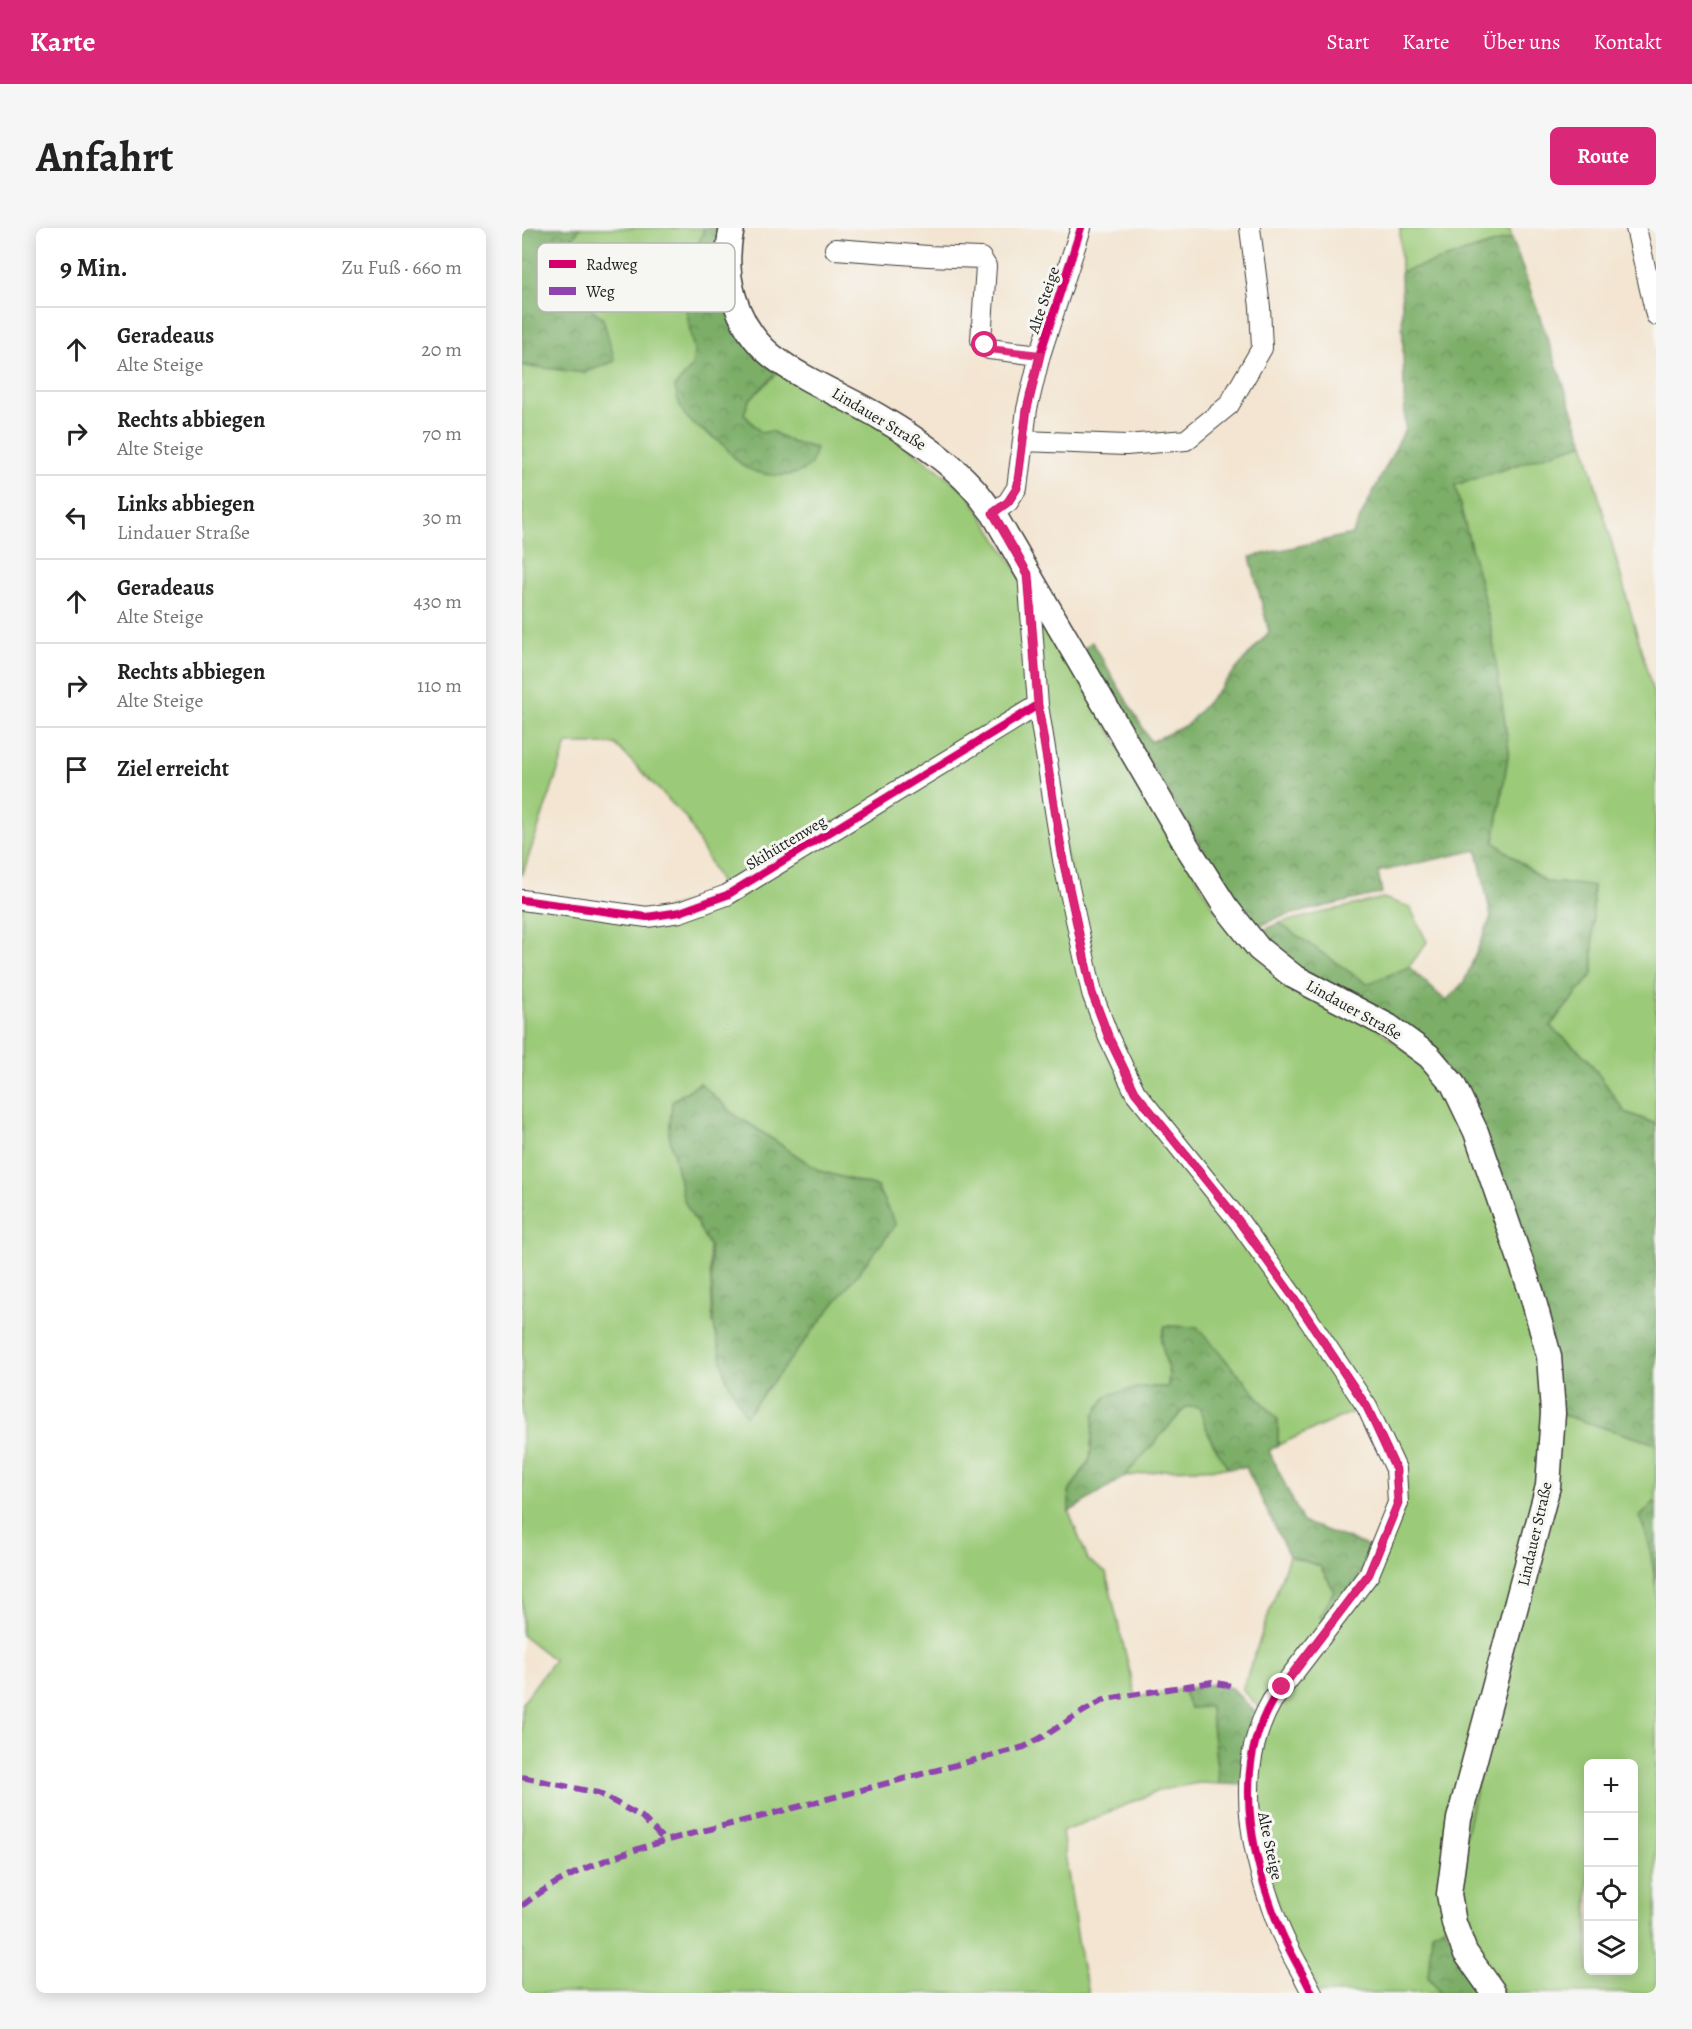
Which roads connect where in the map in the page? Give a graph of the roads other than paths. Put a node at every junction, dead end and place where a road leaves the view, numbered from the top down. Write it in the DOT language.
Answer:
graph roads {
  1 [pos="732,228"];
  2 [pos="1081,228"];
  3 [pos="1250,228"];
  4 [pos="1644,235"];
  5 [pos="728,243"];
  6 [pos="835,249"];
  7 [pos="735,305"];
  8 [pos="1656,315"];
  9 [pos="1040,355"];
  10 [pos="1023,441"];
  11 [pos="993,513"];
  12 [pos="1028,574"];
  13 [pos="1038,705"];
  14 [pos="522,900"];
  15 [pos="1312,1993"];
  16 [pos="1494,1993"];
  1 -- 5 [label="main road, Lindauer Straße"];
  2 -- 9 [label="street, Alte Steige"];
  3 -- 10 [label="street"];
  4 -- 8 [label="street"];
  6 -- 9 [label="street, Alte Steige"];
  7 -- 11 [label="main road, Lindauer Straße"];
  9 -- 10 [label="street, Alte Steige"];
  10 -- 11 [label="street, Alte Steige"];
  11 -- 12 [label="main road, Lindauer Straße"];
  12 -- 13 [label="street, Alte Steige"];
  12 -- 16 [label="main road, Lindauer Straße"];
  13 -- 14 [label="street, Skihüttenweg"];
  13 -- 15 [label="street, Alte Steige"];
}
